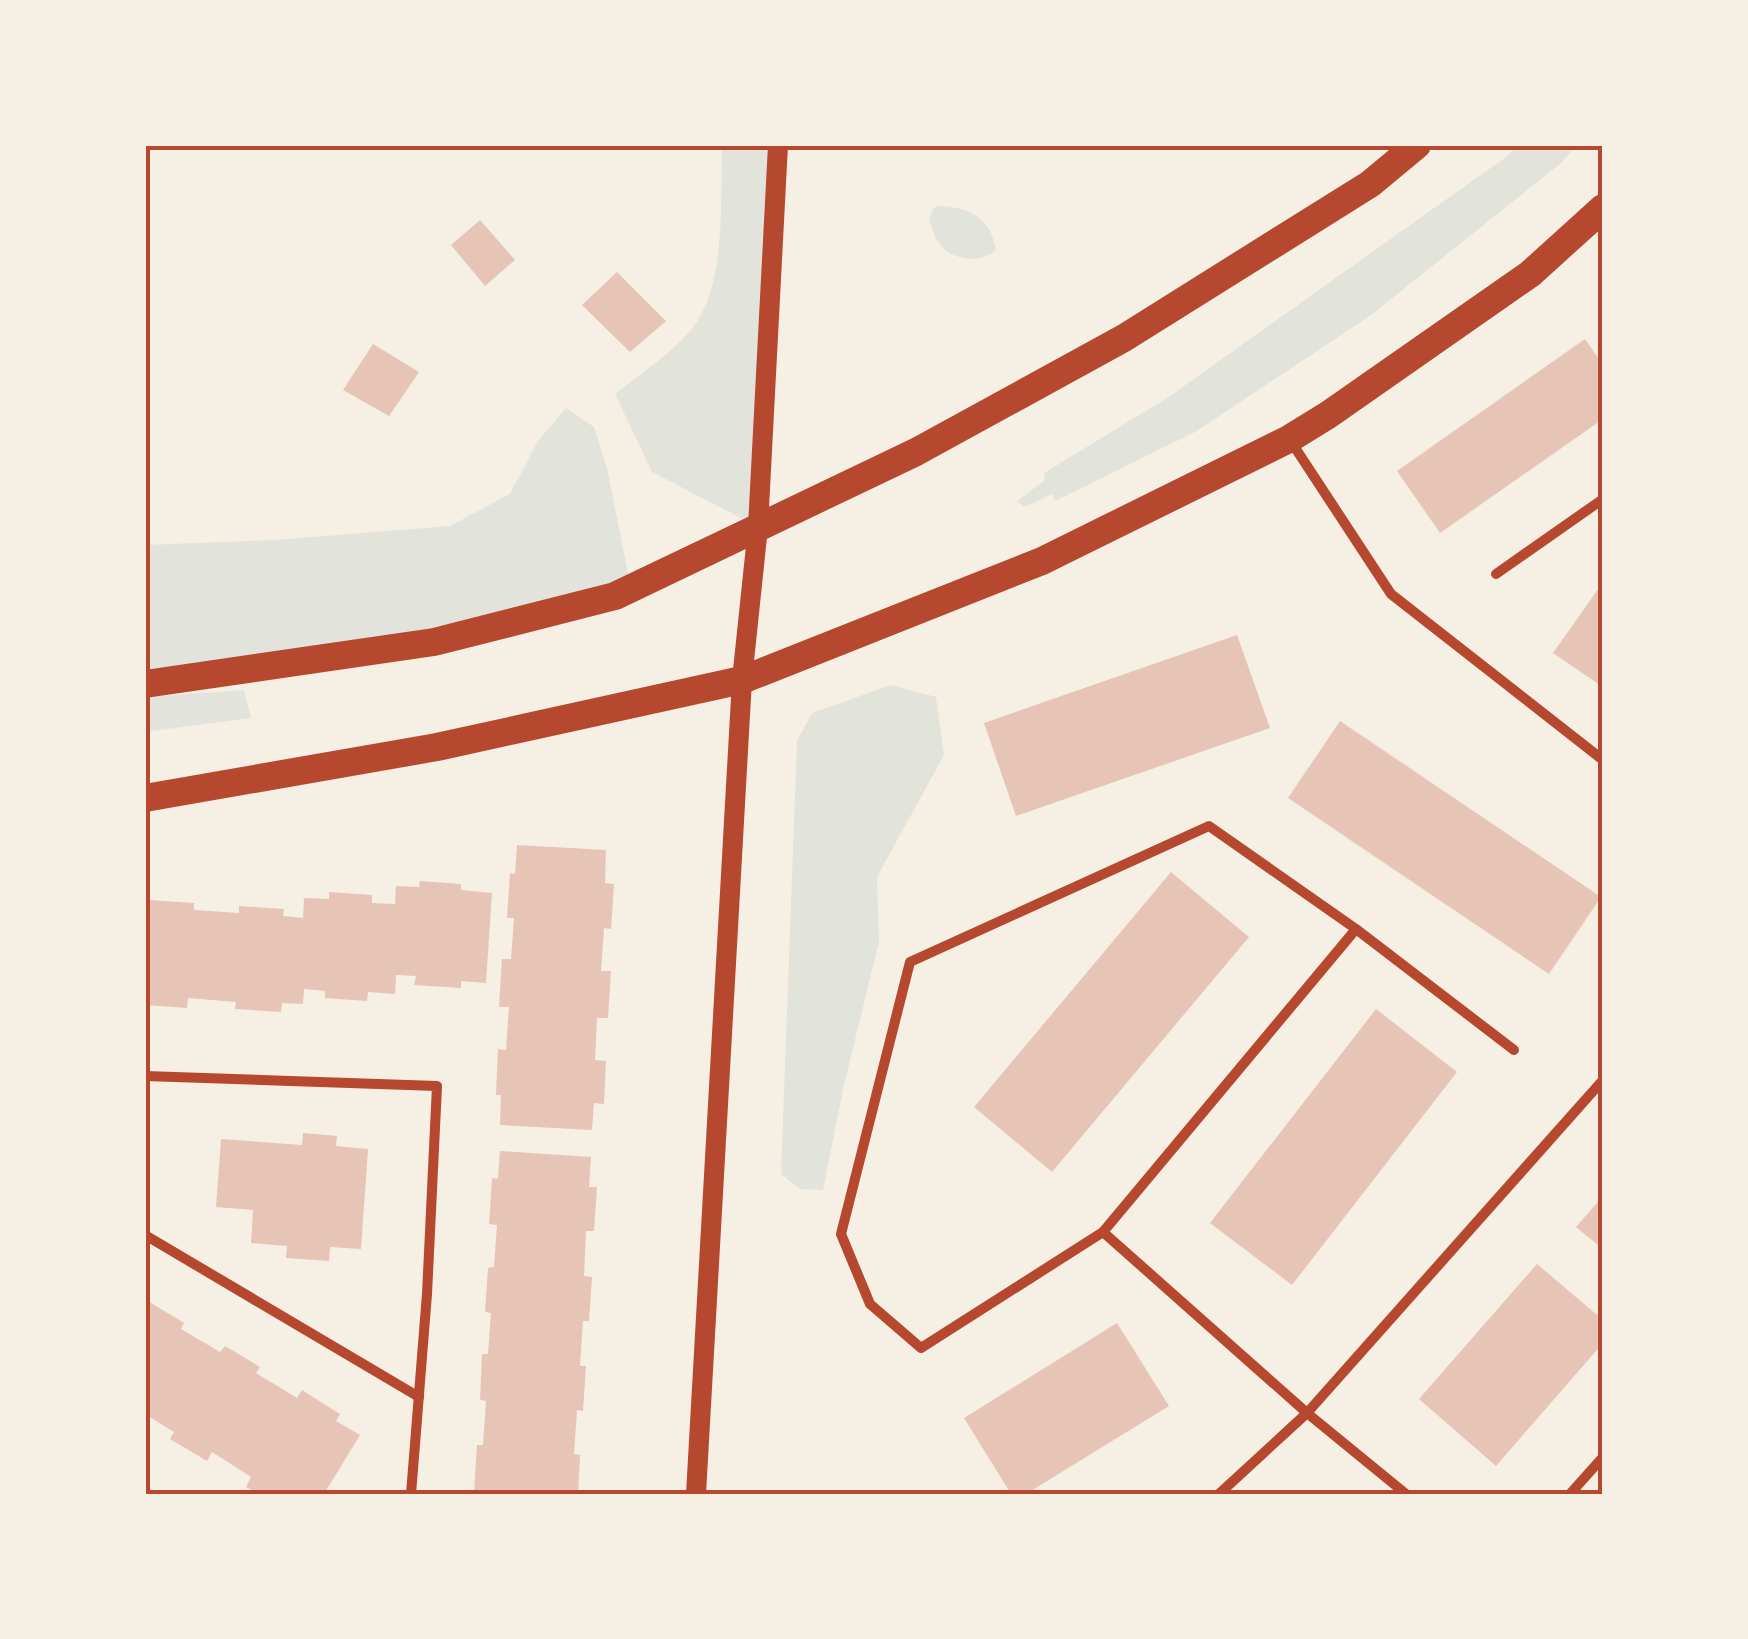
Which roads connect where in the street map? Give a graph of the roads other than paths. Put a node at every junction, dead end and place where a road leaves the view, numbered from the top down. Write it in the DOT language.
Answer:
graph roads {
  1 [pos="778,145"];
  2 [pos="1417,145"];
  3 [pos="1603,208"];
  4 [pos="1289,439"];
  5 [pos="1603,500"];
  6 [pos="758,527"];
  7 [pos="1496,574"];
  8 [pos="742,680"];
  9 [pos="145,684"];
  10 [pos="1603,760"];
  11 [pos="145,798"];
  12 [pos="1356,930"];
  13 [pos="1514,1050"];
  14 [pos="145,1076"];
  15 [pos="1603,1080"];
  16 [pos="1103,1232"];
  17 [pos="145,1235"];
  18 [pos="418,1397"];
  19 [pos="1306,1413"];
  20 [pos="1603,1457"];
  21 [pos="411,1494"];
  22 [pos="696,1494"];
  23 [pos="1219,1494"];
  24 [pos="1406,1494"];
  25 [pos="1570,1494"];
  1 -- 6 [label="main road"];
  2 -- 6 [label="highway"];
  3 -- 4 [label="highway"];
  4 -- 8 [label="highway"];
  4 -- 10 [label="street"];
  5 -- 7 [label="street"];
  6 -- 8 [label="main road"];
  6 -- 9 [label="highway"];
  8 -- 11 [label="highway"];
  8 -- 22 [label="main road"];
  12 -- 13 [label="street"];
  12 -- 16 [label="street"];
  12 -- 16 [label="street"];
  14 -- 18 [label="street"];
  15 -- 19 [label="street"];
  16 -- 19 [label="street"];
  17 -- 18 [label="street"];
  18 -- 21 [label="street"];
  19 -- 23 [label="street"];
  19 -- 24 [label="street"];
  20 -- 25 [label="street"];
}
